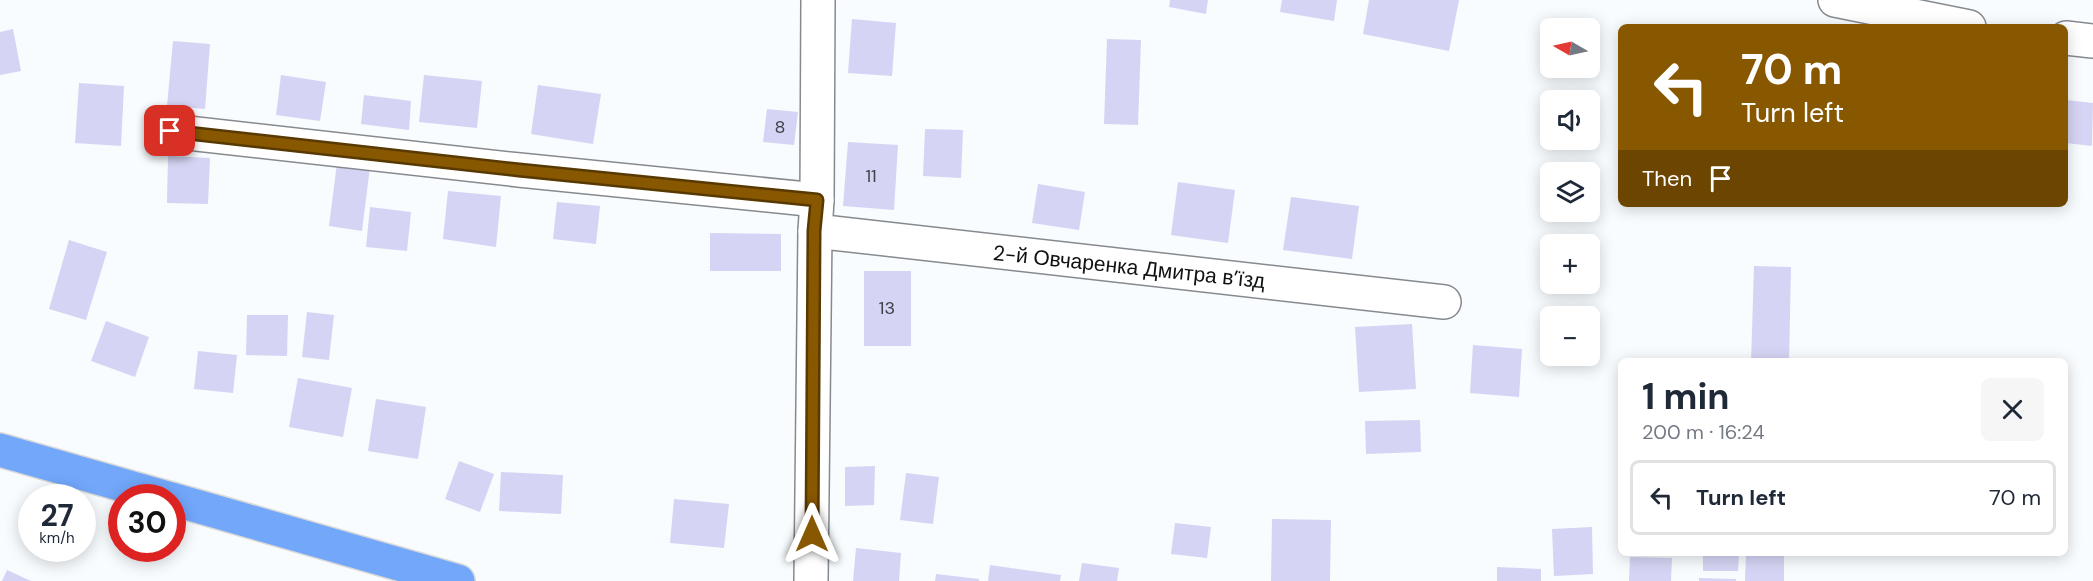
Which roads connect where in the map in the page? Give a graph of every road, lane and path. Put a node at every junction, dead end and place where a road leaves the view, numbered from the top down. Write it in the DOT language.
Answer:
graph roads {
  1 [pos="818,0"];
  2 [pos="1835,0"];
  3 [pos="1954,24"];
  4 [pos="2068,38"];
  5 [pos="2093,41"];
  6 [pos="170,131"];
  7 [pos="816,216"];
  8 [pos="1444,302"];
  9 [pos="0,450"];
  10 [pos="119,484"];
  11 [pos="186,503"];
  12 [pos="458,581"];
  13 [pos="812,581"];
  1 -- 7 [label="street"];
  2 -- 3 [label="street"];
  4 -- 5 [label="street"];
  6 -- 7 [label="street, 2-й Овчаренка Дмитра в’їзд"];
  7 -- 8 [label="street, 2-й Овчаренка Дмитра в’їзд"];
  7 -- 13 [label="street"];
  9 -- 10 [label="highway"];
  11 -- 12 [label="highway"];
}
